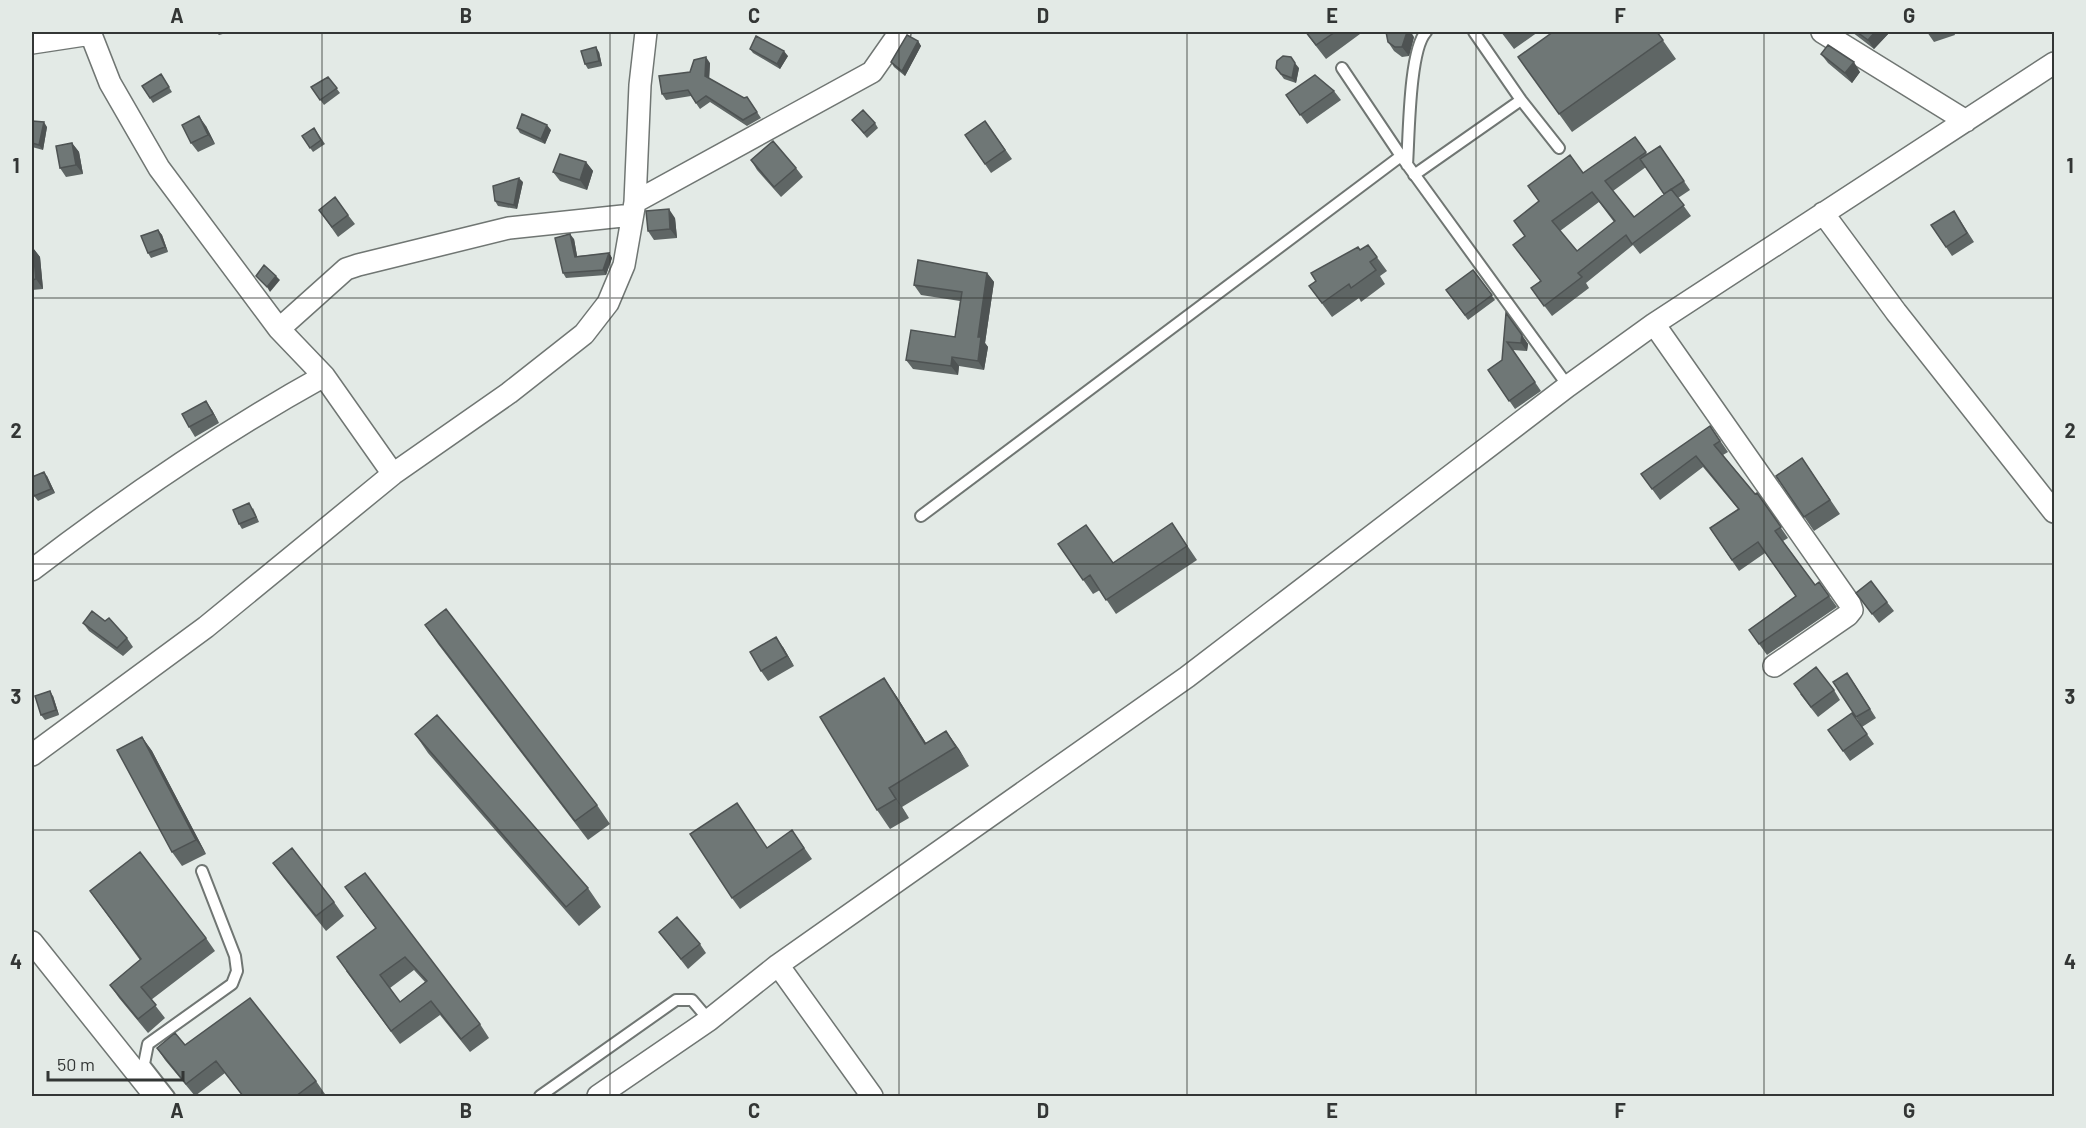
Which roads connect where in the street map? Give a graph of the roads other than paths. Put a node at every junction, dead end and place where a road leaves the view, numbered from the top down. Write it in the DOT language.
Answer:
graph roads {
  1 [pos="646,32"];
  2 [pos="900,32"];
  3 [pos="1426,32"];
  4 [pos="1474,32"];
  5 [pos="1822,32"];
  6 [pos="91,33"];
  7 [pos="32,43"];
  8 [pos="2055,63"];
  9 [pos="1342,68"];
  10 [pos="1521,100"];
  11 [pos="1966,121"];
  12 [pos="1559,148"];
  13 [pos="1407,165"];
  14 [pos="634,209"];
  15 [pos="1823,213"];
  16 [pos="1654,324"];
  17 [pos="279,329"];
  18 [pos="324,376"];
  19 [pos="1568,386"];
  20 [pos="393,474"];
  21 [pos="2055,512"];
  22 [pos="921,516"];
  23 [pos="32,570"];
  24 [pos="1774,666"];
  25 [pos="32,755"];
  26 [pos="202,871"];
  27 [pos="32,942"];
  28 [pos="778,965"];
  29 [pos="709,1020"];
  30 [pos="155,1096"];
  31 [pos="169,1096"];
  32 [pos="540,1096"];
  33 [pos="598,1096"];
  34 [pos="872,1096"];
  1 -- 14 [label="street"];
  2 -- 14 [label="street"];
  3 -- 13 [label="lane"];
  4 -- 10 [label="lane"];
  5 -- 11 [label="street"];
  6 -- 7 [label="street"];
  6 -- 17 [label="street"];
  8 -- 11 [label="street"];
  9 -- 13 [label="lane"];
  10 -- 12 [label="lane"];
  10 -- 13 [label="lane"];
  11 -- 15 [label="street"];
  13 -- 19 [label="lane"];
  13 -- 22 [label="lane"];
  14 -- 17 [label="street"];
  14 -- 20 [label="street"];
  15 -- 16 [label="street"];
  15 -- 21 [label="street"];
  16 -- 19 [label="street"];
  16 -- 24 [label="street"];
  17 -- 18 [label="street"];
  18 -- 20 [label="street"];
  18 -- 23 [label="street"];
  19 -- 28 [label="street"];
  20 -- 25 [label="street"];
  26 -- 31 [label="lane"];
  27 -- 30 [label="street"];
  28 -- 29 [label="street"];
  28 -- 34 [label="street"];
  29 -- 32 [label="lane"];
  29 -- 33 [label="street"];
}
